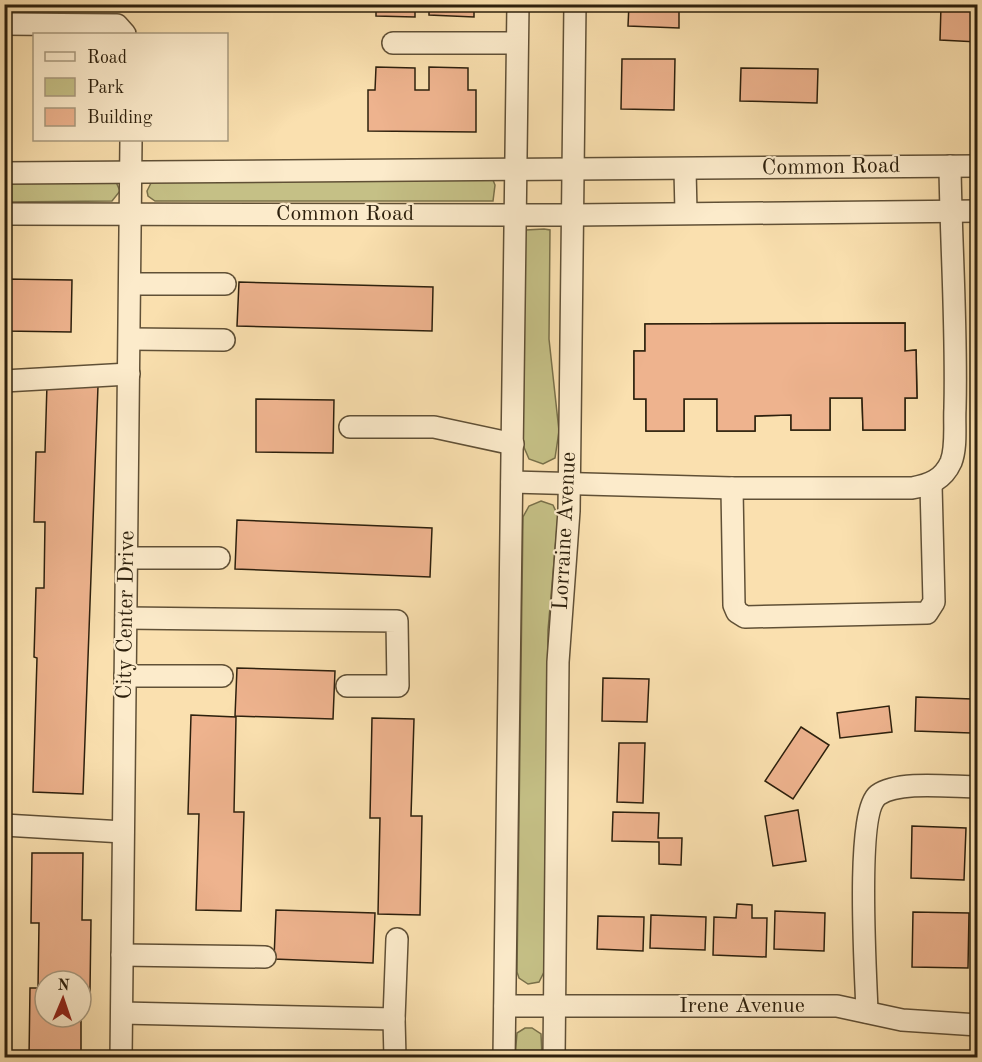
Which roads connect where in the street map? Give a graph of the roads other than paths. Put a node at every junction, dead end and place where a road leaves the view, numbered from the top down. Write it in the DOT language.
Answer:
graph roads {
  1 [pos="518,4"];
  2 [pos="575,4"];
  3 [pos="4,24"];
  4 [pos="124,33"];
  5 [pos="393,43"];
  6 [pos="517,43"];
  7 [pos="131,141"];
  8 [pos="950,166"];
  9 [pos="978,166"];
  10 [pos="516,168"];
  11 [pos="573,168"];
  12 [pos="685,170"];
  13 [pos="4,172"];
  14 [pos="132,173"];
  15 [pos="950,211"];
  16 [pos="978,211"];
  17 [pos="686,212"];
  18 [pos="4,214"];
  19 [pos="132,214"];
  20 [pos="515,215"];
  21 [pos="573,215"];
  22 [pos="131,284"];
  23 [pos="225,284"];
  24 [pos="130,339"];
  25 [pos="224,340"];
  26 [pos="129,374"];
  27 [pos="4,381"];
  28 [pos="350,427"];
  29 [pos="513,444"];
  30 [pos="512,482"];
  31 [pos="570,483"];
  32 [pos="931,485"];
  33 [pos="732,488"];
  34 [pos="127,558"];
  35 [pos="219,558"];
  36 [pos="126,618"];
  37 [pos="125,676"];
  38 [pos="222,676"];
  39 [pos="347,686"];
  40 [pos="978,787"];
  41 [pos="4,825"];
  42 [pos="123,832"];
  43 [pos="397,939"];
  44 [pos="122,954"];
  45 [pos="265,957"];
  46 [pos="505,1006"];
  47 [pos="554,1006"];
  48 [pos="867,1012"];
  49 [pos="122,1013"];
  50 [pos="394,1018"];
  51 [pos="978,1025"];
  52 [pos="121,1058"];
  53 [pos="395,1058"];
  54 [pos="504,1058"];
  55 [pos="554,1058"];
  1 -- 6 [label="street"];
  2 -- 11 [label="street, Lorraine Avenue"];
  3 -- 4 [label="street"];
  5 -- 6 [label="street"];
  6 -- 10 [label="street"];
  7 -- 14 [label="street, City Center Drive"];
  8 -- 9 [label="street, Common Road"];
  8 -- 12 [label="street, Common Road"];
  8 -- 15 [label="street"];
  10 -- 11 [label="street, Common Road"];
  10 -- 14 [label="street, Common Road"];
  10 -- 20 [label="street"];
  11 -- 12 [label="street, Common Road"];
  11 -- 21 [label="street, Lorraine Avenue"];
  12 -- 17 [label="street"];
  13 -- 14 [label="street, Common Road"];
  14 -- 19 [label="street, City Center Drive"];
  15 -- 16 [label="street, Common Road"];
  15 -- 17 [label="street, Common Road"];
  15 -- 32 [label="street"];
  17 -- 21 [label="street, Common Road"];
  18 -- 19 [label="street, Common Road"];
  19 -- 20 [label="street, Common Road"];
  19 -- 22 [label="street, City Center Drive"];
  20 -- 21 [label="street, Common Road"];
  20 -- 29 [label="street"];
  21 -- 31 [label="street, Lorraine Avenue"];
  22 -- 23 [label="street"];
  22 -- 24 [label="street, City Center Drive"];
  24 -- 25 [label="street"];
  24 -- 26 [label="street, City Center Drive"];
  26 -- 27 [label="street"];
  26 -- 34 [label="street, City Center Drive"];
  28 -- 29 [label="street"];
  29 -- 30 [label="street"];
  30 -- 31 [label="street"];
  30 -- 46 [label="street"];
  31 -- 33 [label="street"];
  31 -- 47 [label="street, Lorraine Avenue"];
  32 -- 33 [label="street"];
  32 -- 33 [label="street"];
  34 -- 35 [label="street"];
  34 -- 36 [label="street, City Center Drive"];
  36 -- 37 [label="street, City Center Drive"];
  36 -- 39 [label="street"];
  37 -- 38 [label="street"];
  37 -- 42 [label="street, City Center Drive"];
  40 -- 48 [label="street"];
  41 -- 42 [label="street"];
  42 -- 44 [label="street, City Center Drive"];
  43 -- 50 [label="street"];
  44 -- 45 [label="street"];
  44 -- 49 [label="street, City Center Drive"];
  46 -- 47 [label="street, Irene Avenue"];
  46 -- 54 [label="street"];
  47 -- 48 [label="street, Irene Avenue"];
  47 -- 55 [label="street, Lorraine Avenue"];
  48 -- 51 [label="street, Irene Avenue"];
  49 -- 50 [label="street"];
  49 -- 52 [label="street, City Center Drive"];
  50 -- 53 [label="street"];
}
